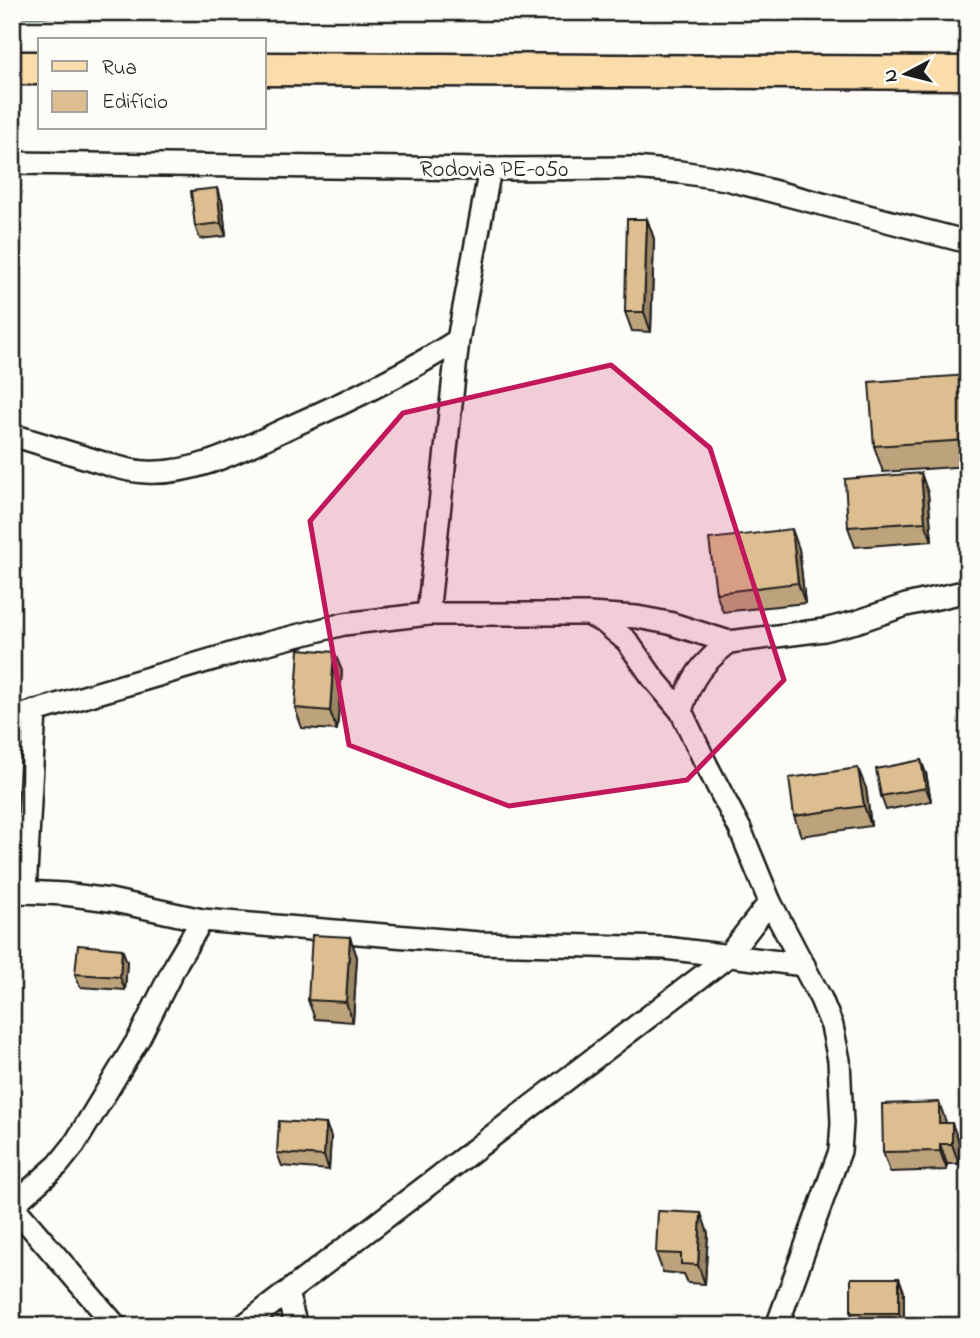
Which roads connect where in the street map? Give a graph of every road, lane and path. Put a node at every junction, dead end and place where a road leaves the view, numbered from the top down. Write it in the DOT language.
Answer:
graph roads {
  1 [pos="12,68"];
  2 [pos="38,68"];
  3 [pos="266,69"];
  4 [pos="968,73"];
  5 [pos="12,163"];
  6 [pos="490,169"];
  7 [pos="968,242"];
  8 [pos="458,340"];
  9 [pos="12,435"];
  10 [pos="968,591"];
  11 [pos="428,614"];
  12 [pos="589,614"];
  13 [pos="729,642"];
  14 [pos="681,711"];
  15 [pos="20,713"];
  16 [pos="18,892"];
  17 [pos="770,902"];
  18 [pos="202,920"];
  19 [pos="727,957"];
  20 [pos="804,965"];
  21 [pos="13,1206"];
  22 [pos="287,1293"];
  23 [pos="116,1326"];
  24 [pos="243,1326"];
  25 [pos="296,1326"];
  26 [pos="777,1326"];
  1 -- 2 [label="main road"];
  3 -- 4 [label="main road"];
  5 -- 6 [label="street, Rodovia PE-050"];
  6 -- 7 [label="street, Rodovia PE-050"];
  6 -- 8 [label="street"];
  8 -- 9 [label="street"];
  8 -- 11 [label="street"];
  10 -- 13 [label="street"];
  11 -- 12 [label="street"];
  11 -- 15 [label="street"];
  12 -- 13 [label="street"];
  12 -- 14 [label="street"];
  13 -- 14 [label="street"];
  14 -- 17 [label="street"];
  15 -- 16 [label="street"];
  16 -- 18 [label="street"];
  17 -- 19 [label="street"];
  17 -- 20 [label="street"];
  18 -- 19 [label="street"];
  18 -- 21 [label="street"];
  19 -- 20 [label="street"];
  19 -- 22 [label="street"];
  20 -- 26 [label="street"];
  21 -- 23 [label="street"];
  22 -- 24 [label="street"];
  22 -- 25 [label="street"];
}
